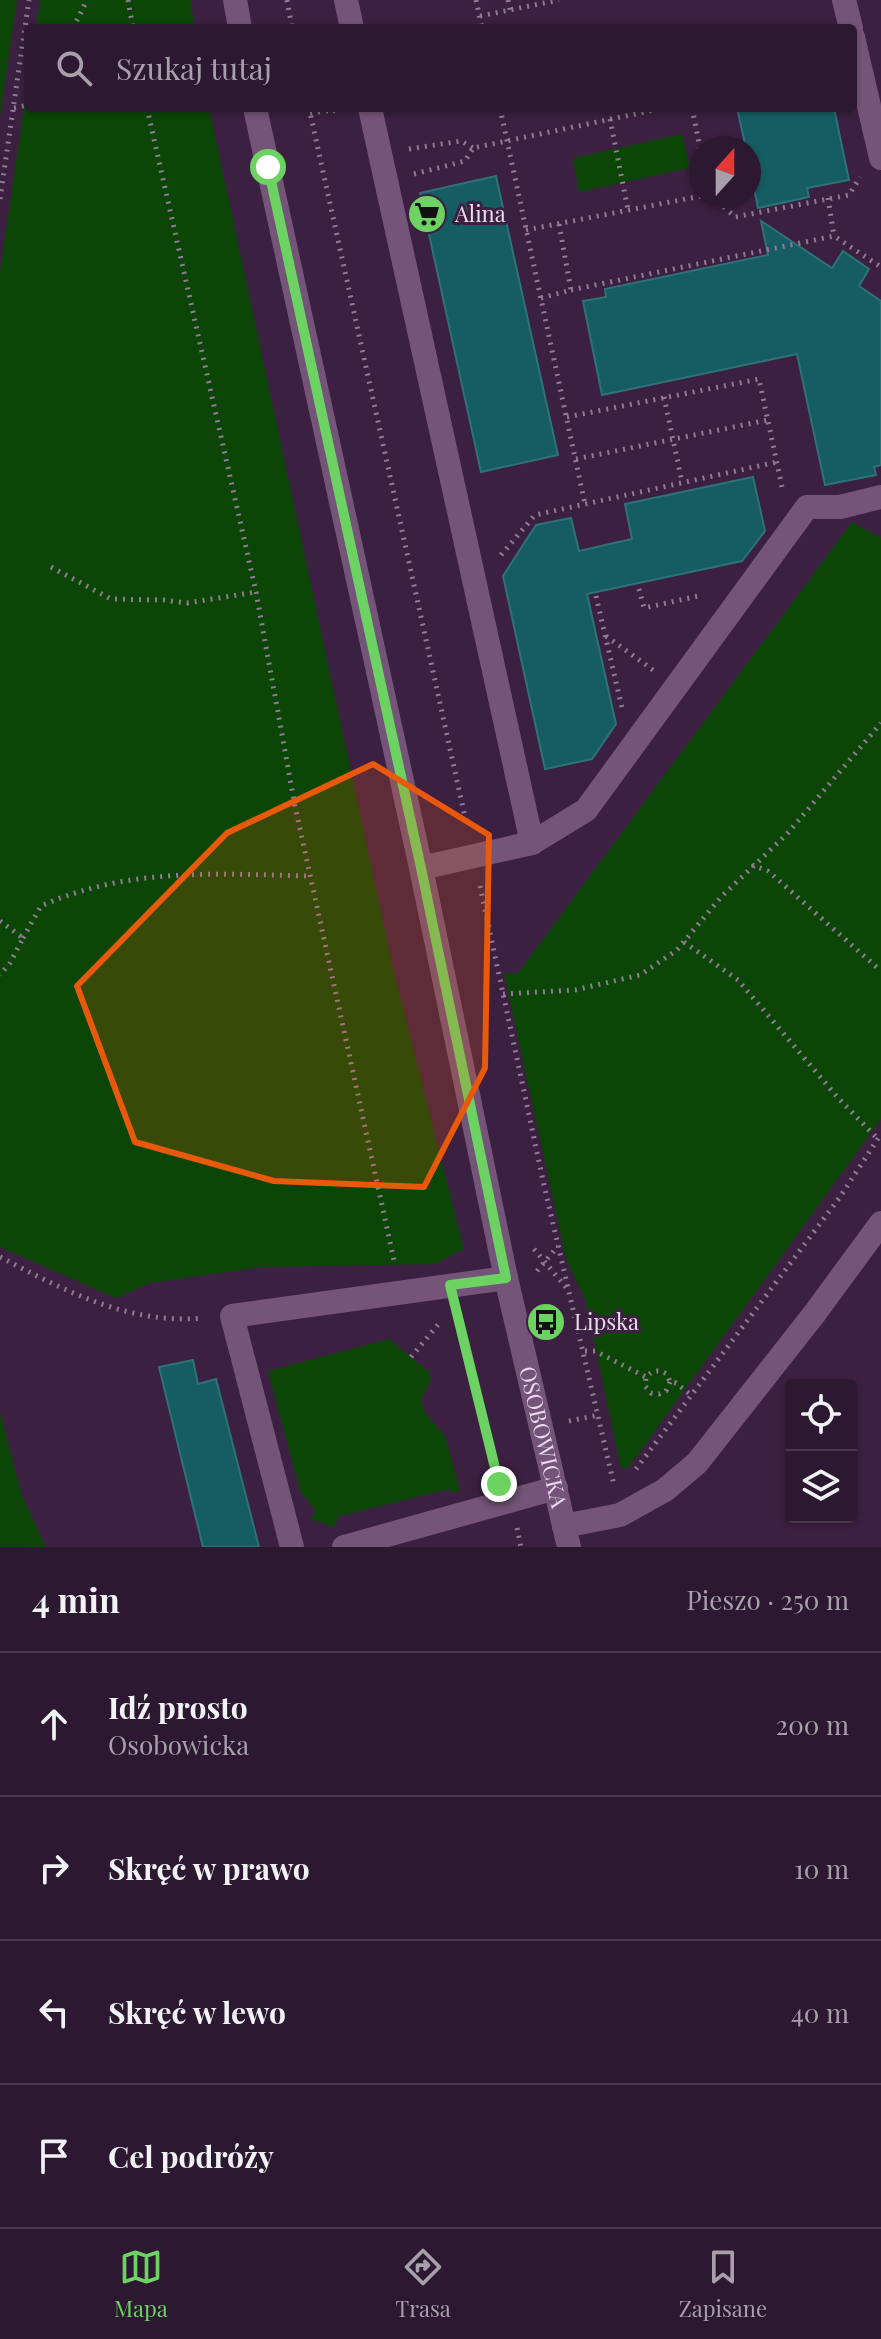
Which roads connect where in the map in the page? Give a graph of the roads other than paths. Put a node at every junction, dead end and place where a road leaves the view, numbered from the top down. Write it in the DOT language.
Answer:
graph roads {
  1 [pos="235,0"];
  2 [pos="346,0"];
  3 [pos="844,0"];
  4 [pos="239,24"];
  5 [pos="351,24"];
  6 [pos="850,24"];
  7 [pos="857,64"];
  8 [pos="257,112"];
  9 [pos="371,112"];
  10 [pos="872,165"];
  11 [pos="881,497"];
  12 [pos="532,843"];
  13 [pos="421,868"];
  14 [pos="881,1223"];
  15 [pos="506,1278"];
  16 [pos="556,1488"];
  17 [pos="567,1537"];
  18 [pos="292,1547"];
  19 [pos="344,1547"];
  1 -- 4 [label="street"];
  2 -- 5 [label="street"];
  3 -- 6 [label="street"];
  7 -- 10 [label="street"];
  8 -- 13 [label="street, OSOBOWICKA"];
  9 -- 12 [label="street"];
  11 -- 12 [label="street"];
  12 -- 13 [label="street"];
  13 -- 15 [label="street, OSOBOWICKA"];
  14 -- 17 [label="street"];
  15 -- 16 [label="street, OSOBOWICKA"];
  15 -- 18 [label="street"];
  16 -- 17 [label="street, OSOBOWICKA"];
  16 -- 19 [label="street"];
}
